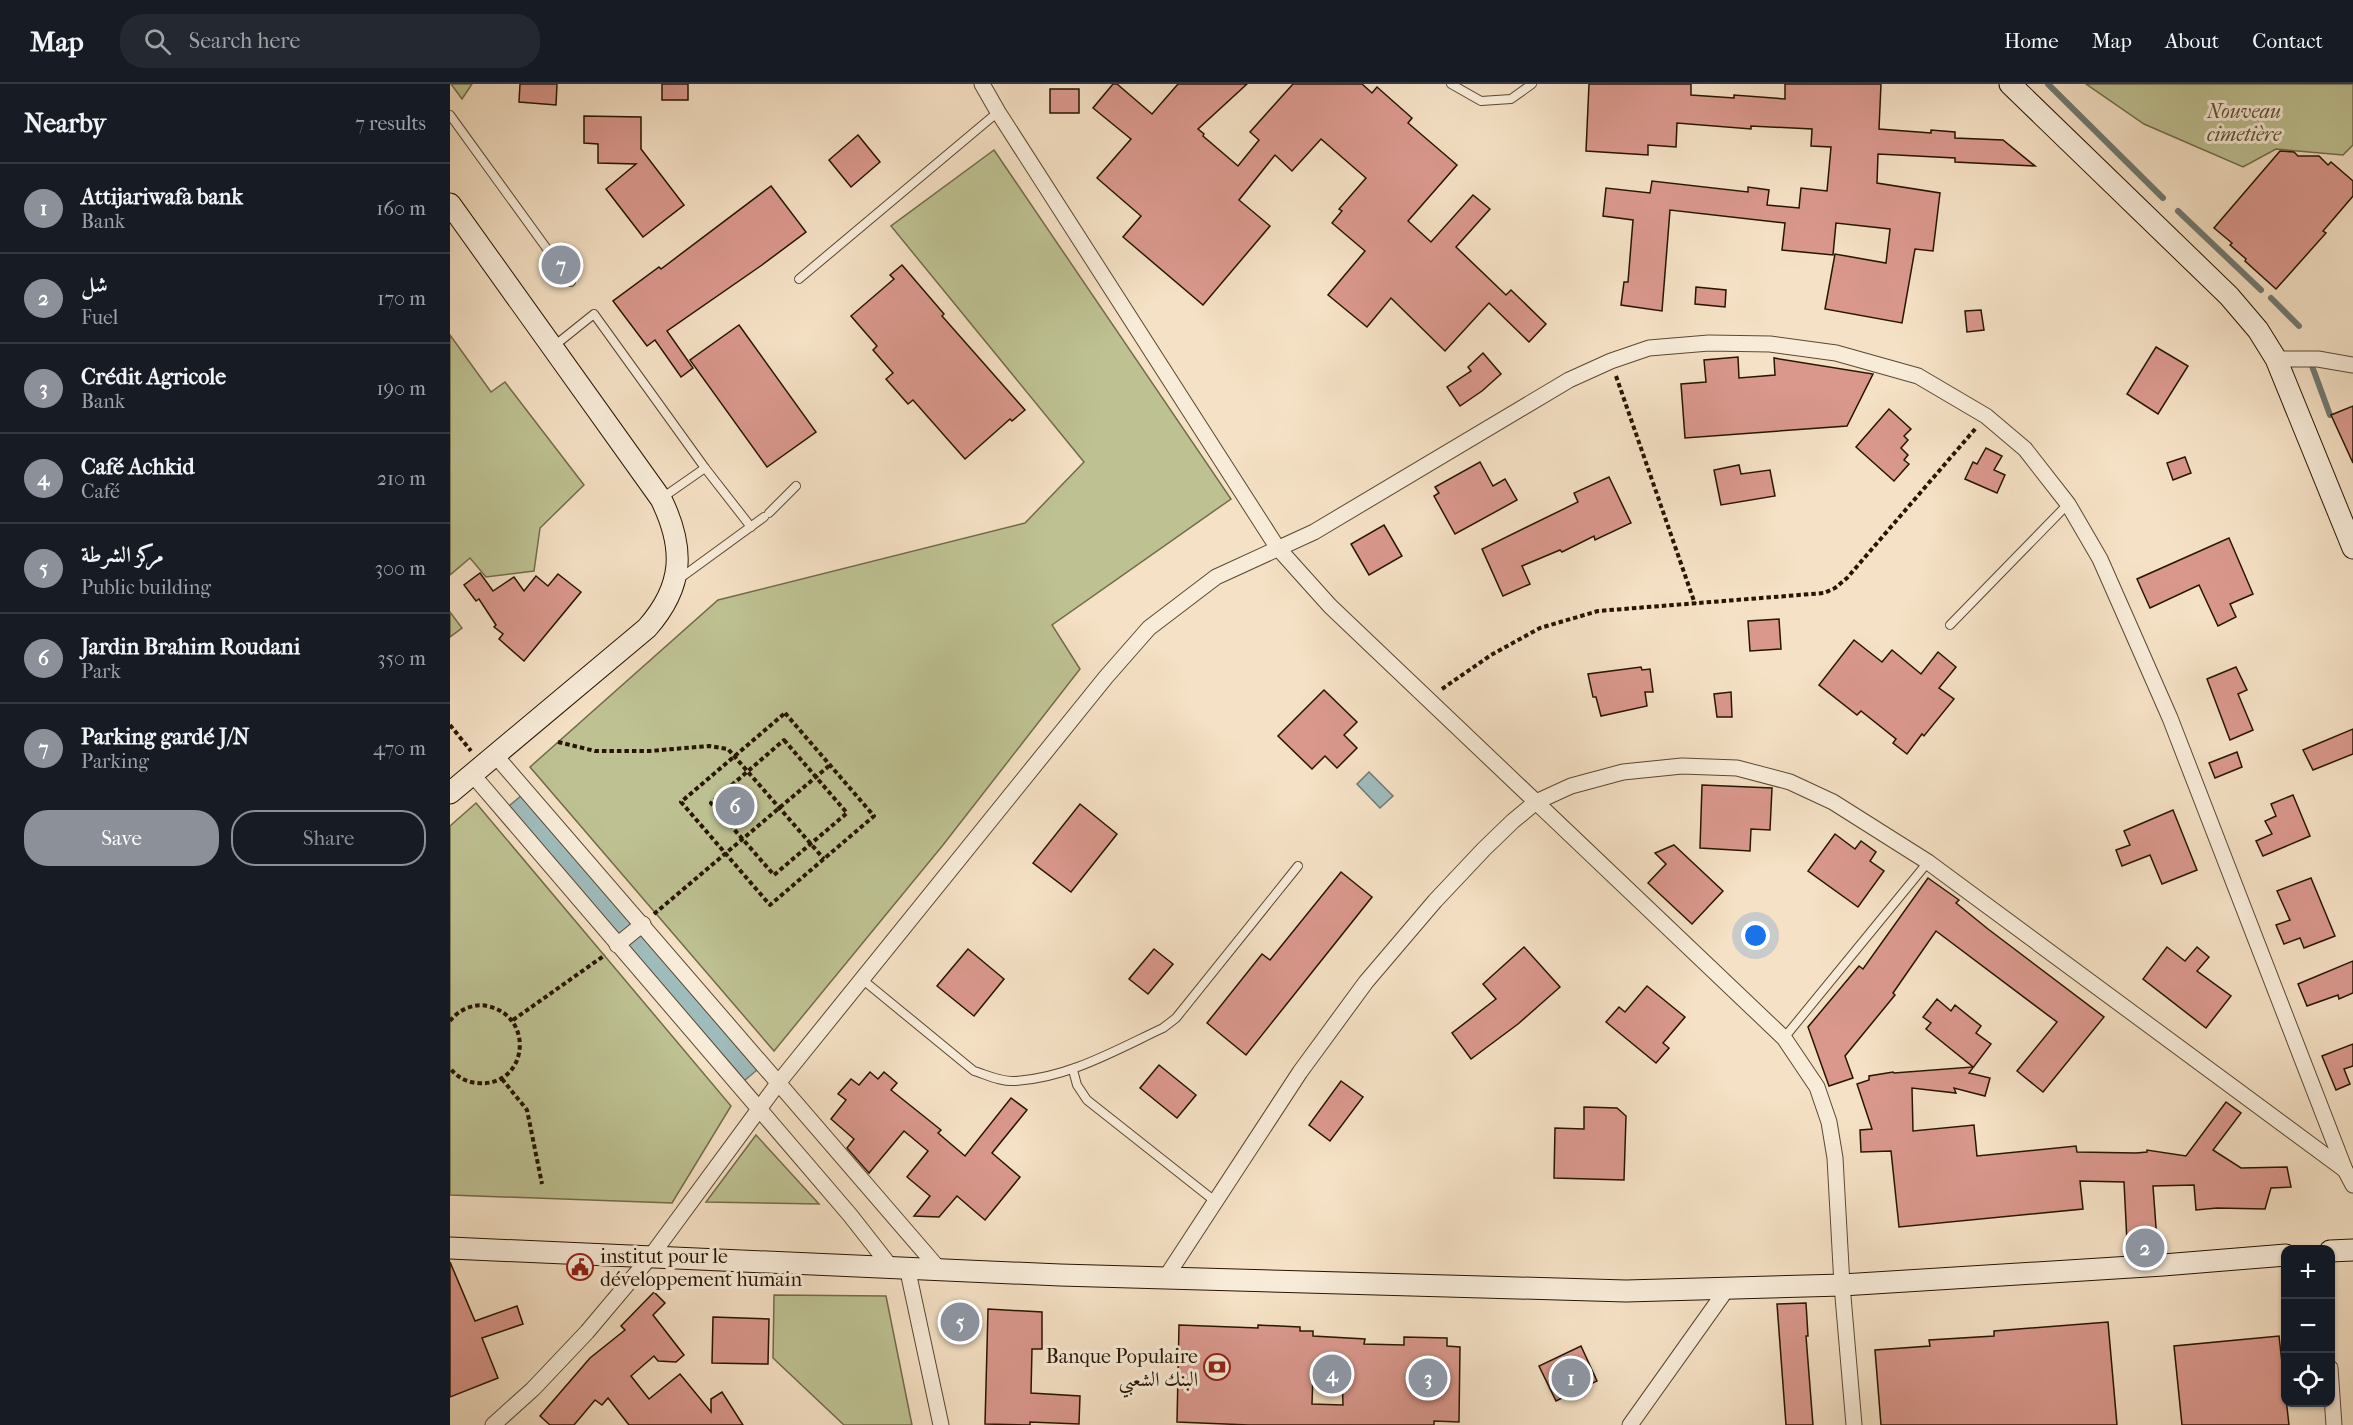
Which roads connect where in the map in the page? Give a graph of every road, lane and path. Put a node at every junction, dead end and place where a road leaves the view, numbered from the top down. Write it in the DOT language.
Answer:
graph roads {
  1 [pos="982,84"];
  2 [pos="1451,84"];
  3 [pos="1532,84"];
  4 [pos="2010,84"];
  5 [pos="998,112"];
  6 [pos="450,115"];
  7 [pos="450,204"];
  8 [pos="799,279"];
  9 [pos="571,282"];
  10 [pos="553,347"];
  11 [pos="2276,359"];
  12 [pos="1611,361"];
  13 [pos="2353,365"];
  14 [pos="1986,416"];
  15 [pos="705,468"];
  16 [pos="796,486"];
  17 [pos="661,499"];
  18 [pos="2068,504"];
  19 [pos="751,527"];
  20 [pos="1277,547"];
  21 [pos="2353,548"];
  22 [pos="675,582"];
  23 [pos="1695,604"];
  24 [pos="1950,625"];
  25 [pos="1428,699"];
  26 [pos="450,724"];
  27 [pos="558,742"];
  28 [pos="735,755"];
  29 [pos="483,765"];
  30 [pos="830,765"];
  31 [pos="748,771"];
  32 [pos="816,777"];
  33 [pos="450,793"];
  34 [pos="1536,802"];
  35 [pos="780,808"];
  36 [pos="743,840"];
  37 [pos="811,843"];
  38 [pos="726,854"];
  39 [pos="824,859"];
  40 [pos="1928,862"];
  41 [pos="1298,866"];
  42 [pos="643,924"];
  43 [pos="617,945"];
  44 [pos="864,980"];
  45 [pos="452,1014"];
  46 [pos="513,1020"];
  47 [pos="450,1021"];
  48 [pos="1784,1038"];
  49 [pos="450,1068"];
  50 [pos="1073,1070"];
  51 [pos="502,1079"];
  52 [pos="779,1082"];
  53 [pos="758,1110"];
  54 [pos="2345,1170"];
  55 [pos="542,1184"];
  56 [pos="2353,1185"];
  57 [pos="1216,1202"];
  58 [pos="450,1248"];
  59 [pos="2353,1250"];
  60 [pos="2335,1251"];
  61 [pos="2281,1255"];
  62 [pos="651,1256"];
  63 [pos="898,1267"];
  64 [pos="939,1269"];
  65 [pos="1166,1276"];
  66 [pos="1842,1284"];
  67 [pos="1729,1286"];
  68 [pos="2333,1407"];
  69 [pos="493,1425"];
  70 [pos="941,1425"];
  71 [pos="1630,1425"];
  72 [pos="1854,1425"];
  73 [pos="2334,1425"];
  1 -- 5 [label="street"];
  2 -- 3 [label="lane"];
  4 -- 11 [label="main road"];
  5 -- 8 [label="lane"];
  5 -- 20 [label="street"];
  6 -- 9 [label="lane"];
  7 -- 10 [label="main road"];
  10 -- 15 [label="lane"];
  10 -- 17 [label="main road"];
  11 -- 13 [label="street"];
  11 -- 21 [label="main road"];
  12 -- 14 [label="street"];
  12 -- 20 [label="street"];
  12 -- 23 [label="path"];
  14 -- 18 [label="street"];
  14 -- 23 [label="path"];
  15 -- 17 [label="lane"];
  15 -- 19 [label="lane"];
  16 -- 19 [label="lane"];
  17 -- 22 [label="main road"];
  18 -- 24 [label="lane"];
  18 -- 54 [label="street"];
  19 -- 22 [label="lane"];
  20 -- 25 [label="street"];
  20 -- 44 [label="street"];
  22 -- 29 [label="main road"];
  23 -- 25 [label="path"];
  25 -- 34 [label="street"];
  26 -- 29 [label="path"];
  27 -- 28 [label="path"];
  28 -- 30 [label="path"];
  28 -- 31 [label="path"];
  28 -- 38 [label="path"];
  29 -- 33 [label="main road"];
  29 -- 42 [label="street"];
  29 -- 43 [label="street"];
  30 -- 32 [label="path"];
  30 -- 39 [label="path"];
  31 -- 32 [label="path"];
  31 -- 35 [label="path"];
  31 -- 36 [label="path"];
  32 -- 35 [label="path"];
  32 -- 37 [label="path"];
  34 -- 40 [label="street"];
  34 -- 48 [label="street"];
  34 -- 57 [label="street"];
  35 -- 36 [label="path"];
  35 -- 37 [label="path"];
  36 -- 37 [label="path"];
  36 -- 38 [label="path"];
  37 -- 39 [label="path"];
  38 -- 39 [label="path"];
  38 -- 42 [label="path"];
  40 -- 48 [label="lane"];
  40 -- 54 [label="street"];
  41 -- 50 [label="lane"];
  42 -- 43 [label="street"];
  42 -- 52 [label="street"];
  43 -- 46 [label="path"];
  43 -- 53 [label="street"];
  44 -- 50 [label="lane"];
  44 -- 52 [label="street"];
  45 -- 46 [label="path"];
  45 -- 47 [label="path"];
  46 -- 51 [label="path"];
  48 -- 66 [label="street"];
  49 -- 51 [label="path"];
  50 -- 57 [label="lane"];
  51 -- 55 [label="path"];
  52 -- 53 [label="street"];
  52 -- 64 [label="street"];
  53 -- 62 [label="street"];
  53 -- 63 [label="street"];
  54 -- 56 [label="street"];
  57 -- 65 [label="street"];
  58 -- 62 [label="main road"];
  59 -- 60 [label="main road"];
  61 -- 66 [label="main road"];
  62 -- 63 [label="main road"];
  62 -- 69 [label="street"];
  63 -- 64 [label="main road"];
  63 -- 70 [label="street"];
  64 -- 65 [label="main road"];
  65 -- 67 [label="main road"];
  66 -- 67 [label="main road"];
  66 -- 72 [label="street"];
  67 -- 71 [label="street"];
  68 -- 73 [label="street"];
}
